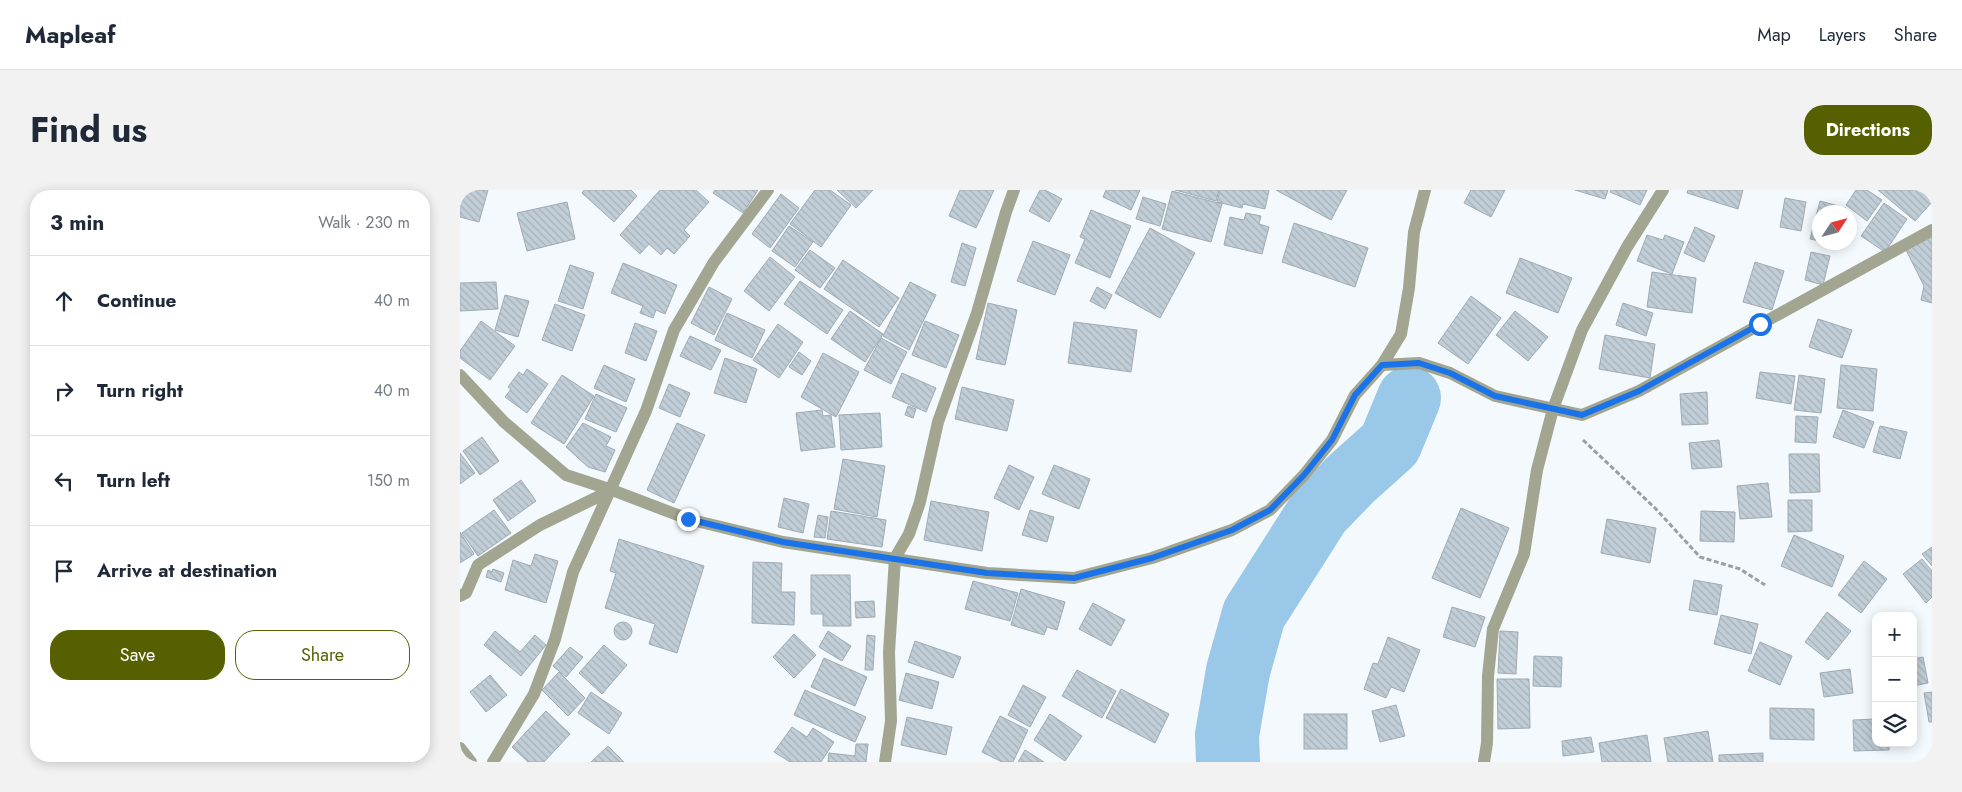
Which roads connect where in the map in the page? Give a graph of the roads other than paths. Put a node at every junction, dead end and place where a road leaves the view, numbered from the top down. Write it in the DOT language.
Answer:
graph roads {
  1 [pos="768,190"];
  2 [pos="1014,190"];
  3 [pos="1426,190"];
  4 [pos="1663,190"];
  5 [pos="1932,230"];
  6 [pos="1382,365"];
  7 [pos="460,375"];
  8 [pos="1553,409"];
  9 [pos="612,490"];
  10 [pos="895,558"];
  11 [pos="460,596"];
  12 [pos="460,748"];
  13 [pos="471,762"];
  14 [pos="493,762"];
  15 [pos="885,762"];
  16 [pos="1484,762"];
  1 -- 9 [label="street"];
  2 -- 10 [label="street"];
  3 -- 6 [label="street"];
  4 -- 8 [label="street"];
  5 -- 8 [label="street"];
  6 -- 8 [label="street"];
  6 -- 10 [label="street"];
  7 -- 9 [label="street"];
  8 -- 16 [label="street"];
  9 -- 10 [label="street"];
  9 -- 11 [label="street"];
  9 -- 14 [label="street"];
  10 -- 15 [label="street"];
  12 -- 13 [label="street"];
}
